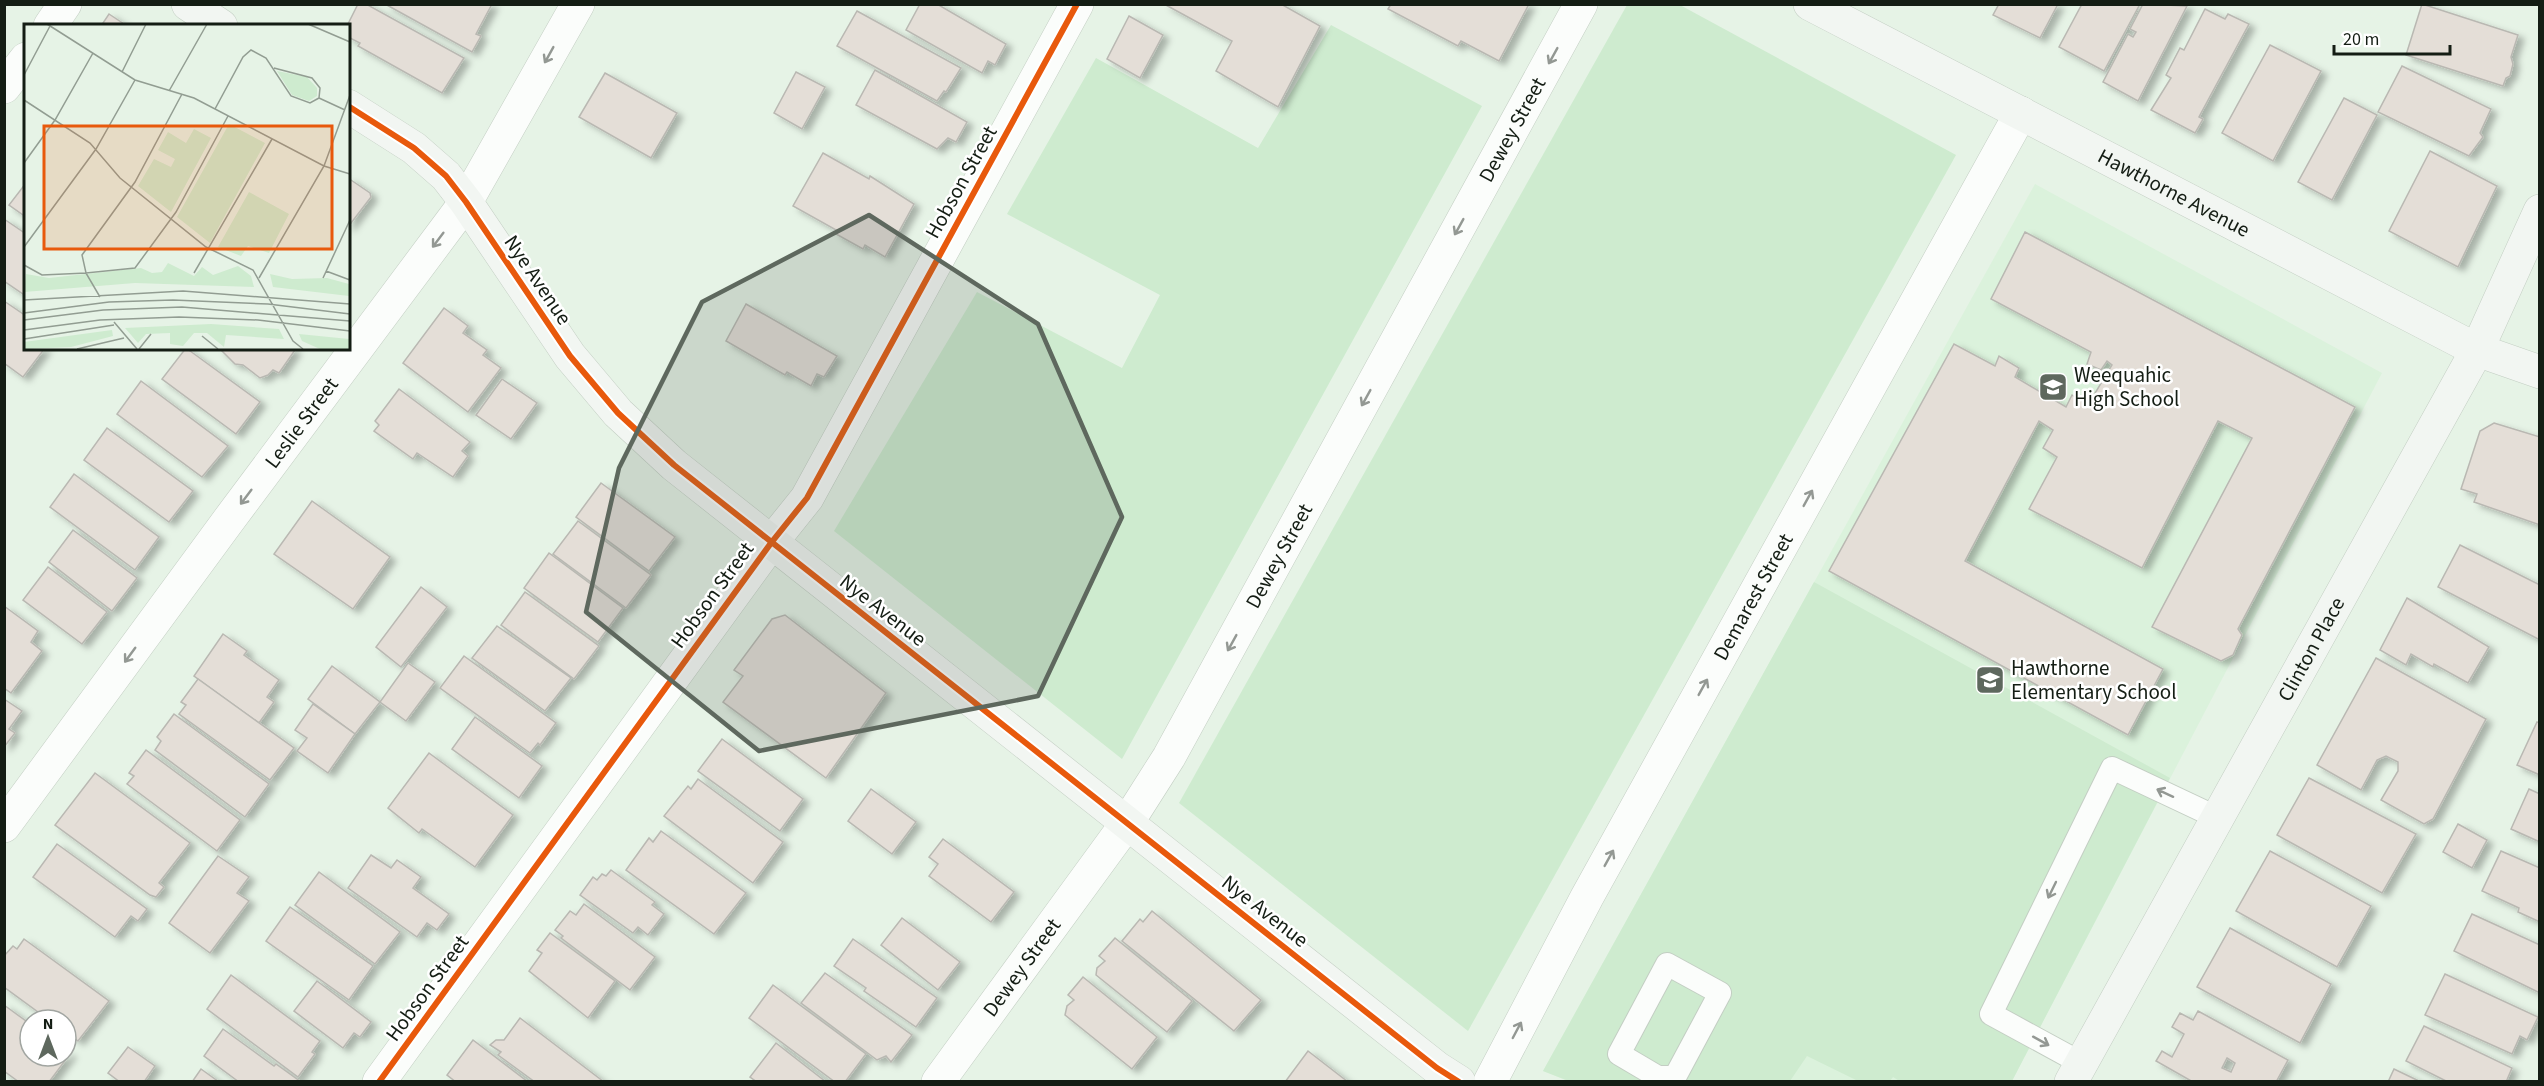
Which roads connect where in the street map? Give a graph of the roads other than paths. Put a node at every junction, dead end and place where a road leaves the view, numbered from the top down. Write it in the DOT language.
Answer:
graph roads {
  1 [pos="65,4"];
  2 [pos="188,4"];
  3 [pos="578,4"];
  4 [pos="1077,4"];
  5 [pos="1581,4"];
  6 [pos="1810,4"];
  7 [pos="51,24"];
  8 [pos="218,24"];
  9 [pos="24,62"];
  10 [pos="4,87"];
  11 [pos="350,107"];
  12 [pos="2021,113"];
  13 [pos="466,202"];
  14 [pos="2540,210"];
  15 [pos="2477,350"];
  16 [pos="2540,372"];
  17 [pos="771,543"];
  18 [pos="2218,818"];
  19 [pos="1126,823"];
  20 [pos="4,826"];
  21 [pos="2076,1072"];
  22 [pos="1658,1079"];
  23 [pos="380,1082"];
  24 [pos="938,1082"];
  25 [pos="1459,1082"];
  26 [pos="1490,1082"];
  1 -- 7 [label="street"];
  2 -- 8 [label="street"];
  3 -- 13 [label="street, Leslie Street, one-way"];
  4 -- 17 [label="street, Hobson Street"];
  5 -- 19 [label="street, Dewey Street, one-way"];
  6 -- 12 [label="street, Hawthorne Avenue"];
  9 -- 10 [label="street"];
  11 -- 13 [label="street, Nye Avenue"];
  12 -- 15 [label="street, Hawthorne Avenue"];
  26 -- 12 [label="street, Demarest Street, one-way"];
  13 -- 17 [label="street, Nye Avenue"];
  13 -- 20 [label="street, Leslie Street, one-way"];
  14 -- 15 [label="street, Clinton Place"];
  15 -- 16 [label="street, Hawthorne Avenue"];
  15 -- 18 [label="street, Clinton Place"];
  17 -- 19 [label="street, Nye Avenue"];
  17 -- 23 [label="street, Hobson Street"];
  18 -- 21 [label="street, Clinton Place"];
  18 -- 21 [label="lane, one-way"];
  19 -- 24 [label="street, Dewey Street"];
  19 -- 25 [label="street, Nye Avenue"];
  22 -- 22 [label="lane"];
}
